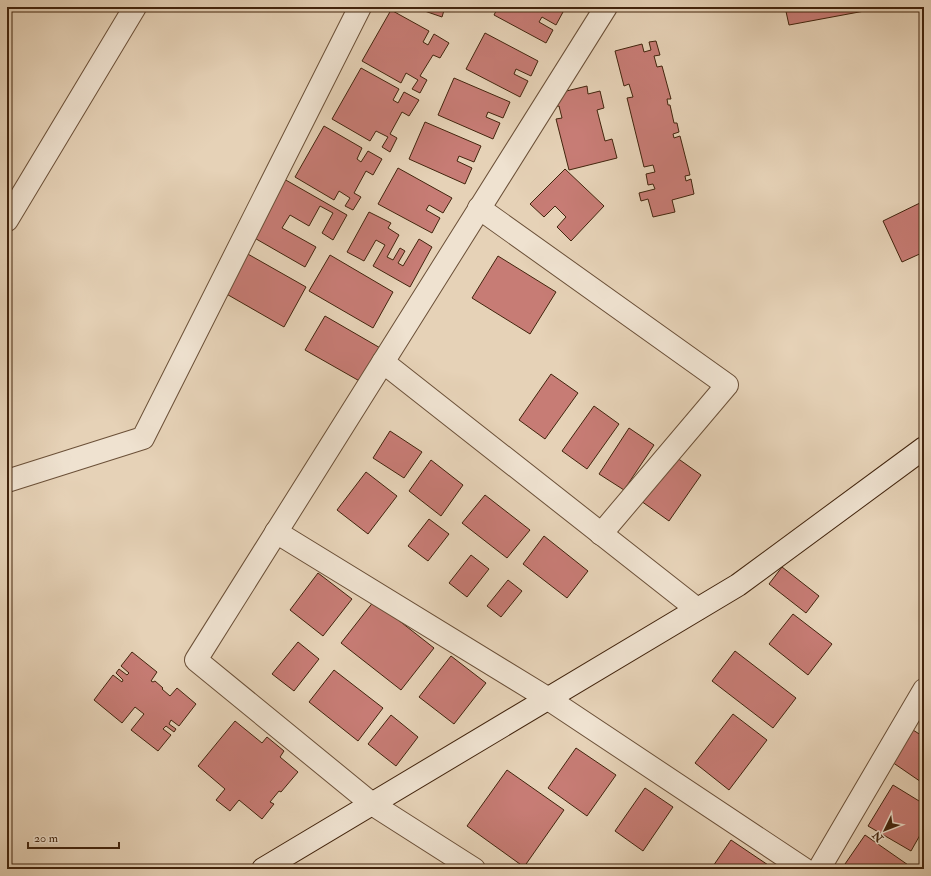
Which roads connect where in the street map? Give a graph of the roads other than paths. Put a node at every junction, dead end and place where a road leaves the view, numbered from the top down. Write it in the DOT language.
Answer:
graph roads {
  1 [pos="135,7"];
  2 [pos="360,7"];
  3 [pos="606,7"];
  4 [pos="479,208"];
  5 [pos="7,220"];
  6 [pos="383,362"];
  7 [pos="924,448"];
  8 [pos="7,481"];
  9 [pos="276,532"];
  10 [pos="601,534"];
  11 [pos="697,609"];
  12 [pos="924,690"];
  13 [pos="547,698"];
  14 [pos="372,804"];
  15 [pos="277,866"];
  16 [pos="474,869"];
  17 [pos="804,869"];
  18 [pos="819,869"];
  1 -- 5 [label="street"];
  2 -- 8 [label="street"];
  3 -- 4 [label="street"];
  4 -- 6 [label="street"];
  4 -- 10 [label="street"];
  6 -- 9 [label="street"];
  6 -- 10 [label="street"];
  7 -- 11 [label="street"];
  9 -- 13 [label="street"];
  9 -- 14 [label="street"];
  10 -- 11 [label="street"];
  11 -- 13 [label="street"];
  12 -- 18 [label="street"];
  13 -- 14 [label="street"];
  13 -- 17 [label="street"];
  14 -- 15 [label="street"];
  14 -- 16 [label="street"];
}
